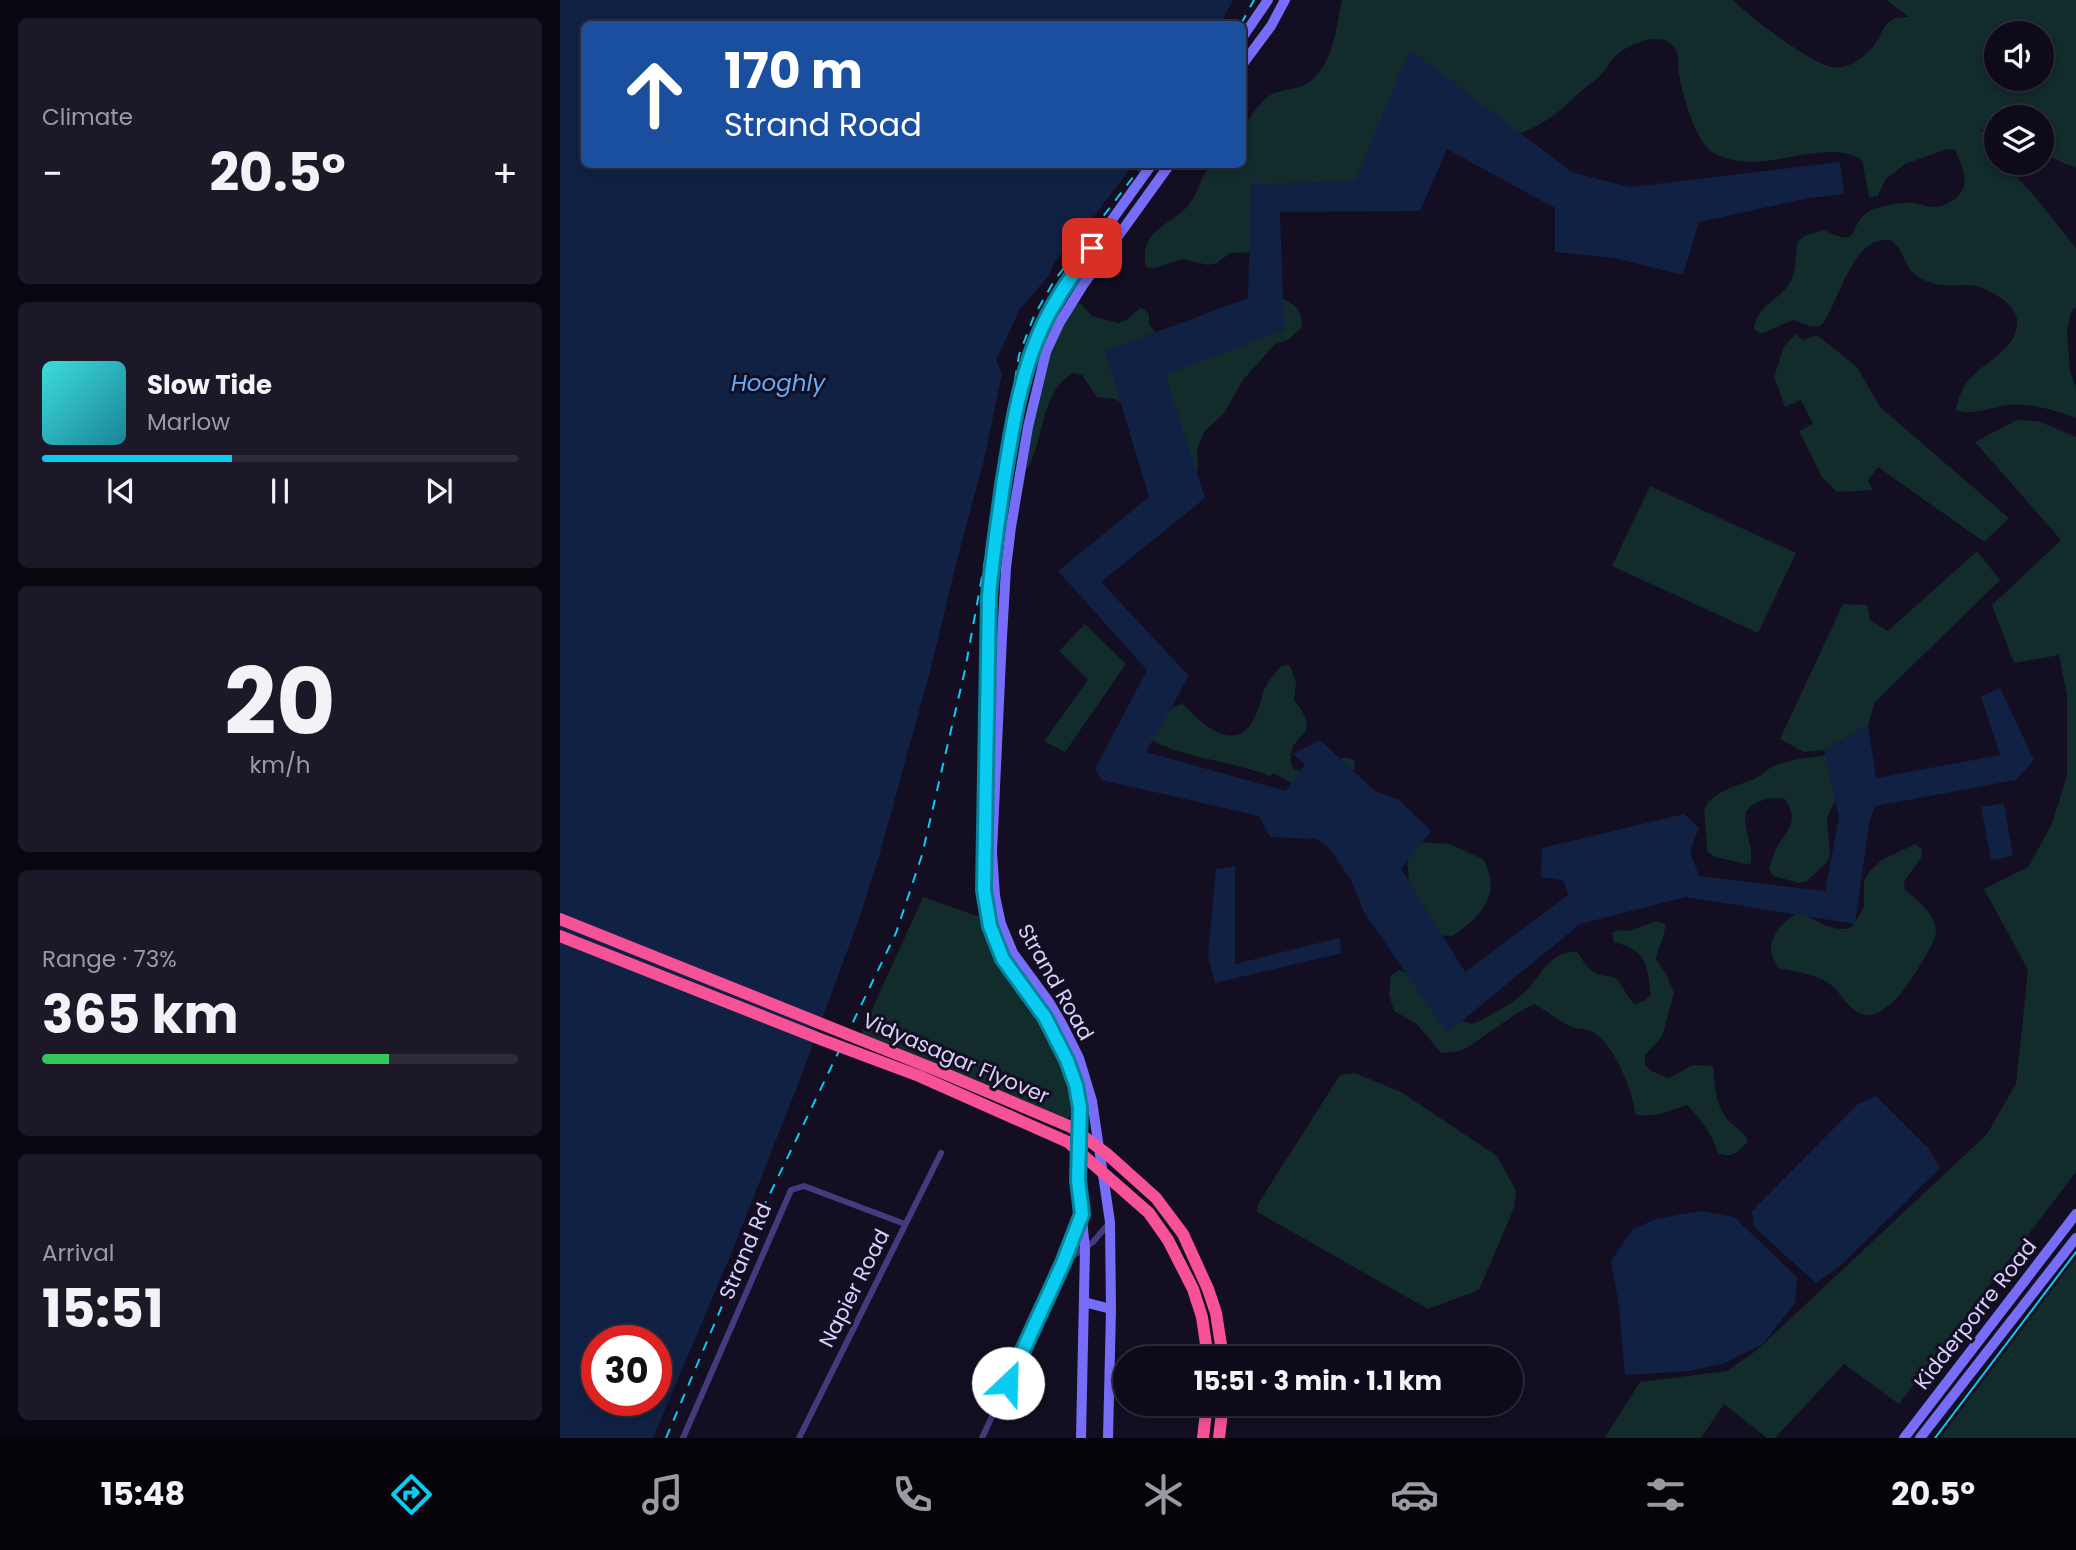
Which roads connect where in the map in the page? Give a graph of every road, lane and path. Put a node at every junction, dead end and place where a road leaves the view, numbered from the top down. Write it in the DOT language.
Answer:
graph roads {
  1 [pos="1268,0"];
  2 [pos="1285,0"];
  3 [pos="1258,16"];
  4 [pos="1271,26"];
  5 [pos="1246,32"];
  6 [pos="1246,60"];
  7 [pos="1149,168"];
  8 [pos="1167,168"];
  9 [pos="1013,426"];
  10 [pos="1028,426"];
  11 [pos="560,919"];
  12 [pos="560,936"];
  13 [pos="941,1153"];
  14 [pos="1082,1214"];
  15 [pos="2076,1214"];
  16 [pos="1110,1222"];
  17 [pos="905,1224"];
  18 [pos="2076,1238"];
  19 [pos="1085,1248"];
  20 [pos="1063,1263"];
  21 [pos="1084,1302"];
  22 [pos="1111,1309"];
  23 [pos="1206,1346"];
  24 [pos="1221,1346"];
  25 [pos="1206,1416"];
  26 [pos="1222,1416"];
  27 [pos="683,1438"];
  28 [pos="799,1438"];
  29 [pos="982,1438"];
  30 [pos="1081,1438"];
  31 [pos="1108,1438"];
  32 [pos="1203,1438"];
  33 [pos="1219,1438"];
  34 [pos="1904,1438"];
  35 [pos="1920,1438"];
  1 -- 3 [label="main road"];
  2 -- 4 [label="main road"];
  3 -- 4 [label="main road"];
  3 -- 5 [label="main road"];
  4 -- 6 [label="main road"];
  7 -- 9 [label="main road, Strand Road"];
  8 -- 10 [label="main road, Strand Road"];
  9 -- 10 [label="main road"];
  9 -- 14 [label="main road, Strand Road"];
  10 -- 16 [label="main road, Strand Road"];
  11 -- 24 [label="highway, Vidyasagar Flyover, bridge"];
  12 -- 23 [label="highway, Vidyasagar Flyover, bridge"];
  13 -- 17 [label="street, Napier Road"];
  14 -- 19 [label="main road, Strand Road"];
  14 -- 20 [label="street"];
  15 -- 34 [label="main road, Kidderporre Road"];
  16 -- 19 [label="street"];
  16 -- 22 [label="main road, Strand Road"];
  17 -- 27 [label="street, Strand Rd"];
  17 -- 28 [label="street, Napier Road"];
  18 -- 35 [label="main road"];
  19 -- 20 [label="street"];
  19 -- 21 [label="main road, Strand Road"];
  20 -- 29 [label="street"];
  21 -- 22 [label="main road"];
  21 -- 30 [label="main road, Strand Road"];
  22 -- 31 [label="main road, Strand Road"];
  25 -- 32 [label="highway"];
  26 -- 33 [label="highway"];
}
